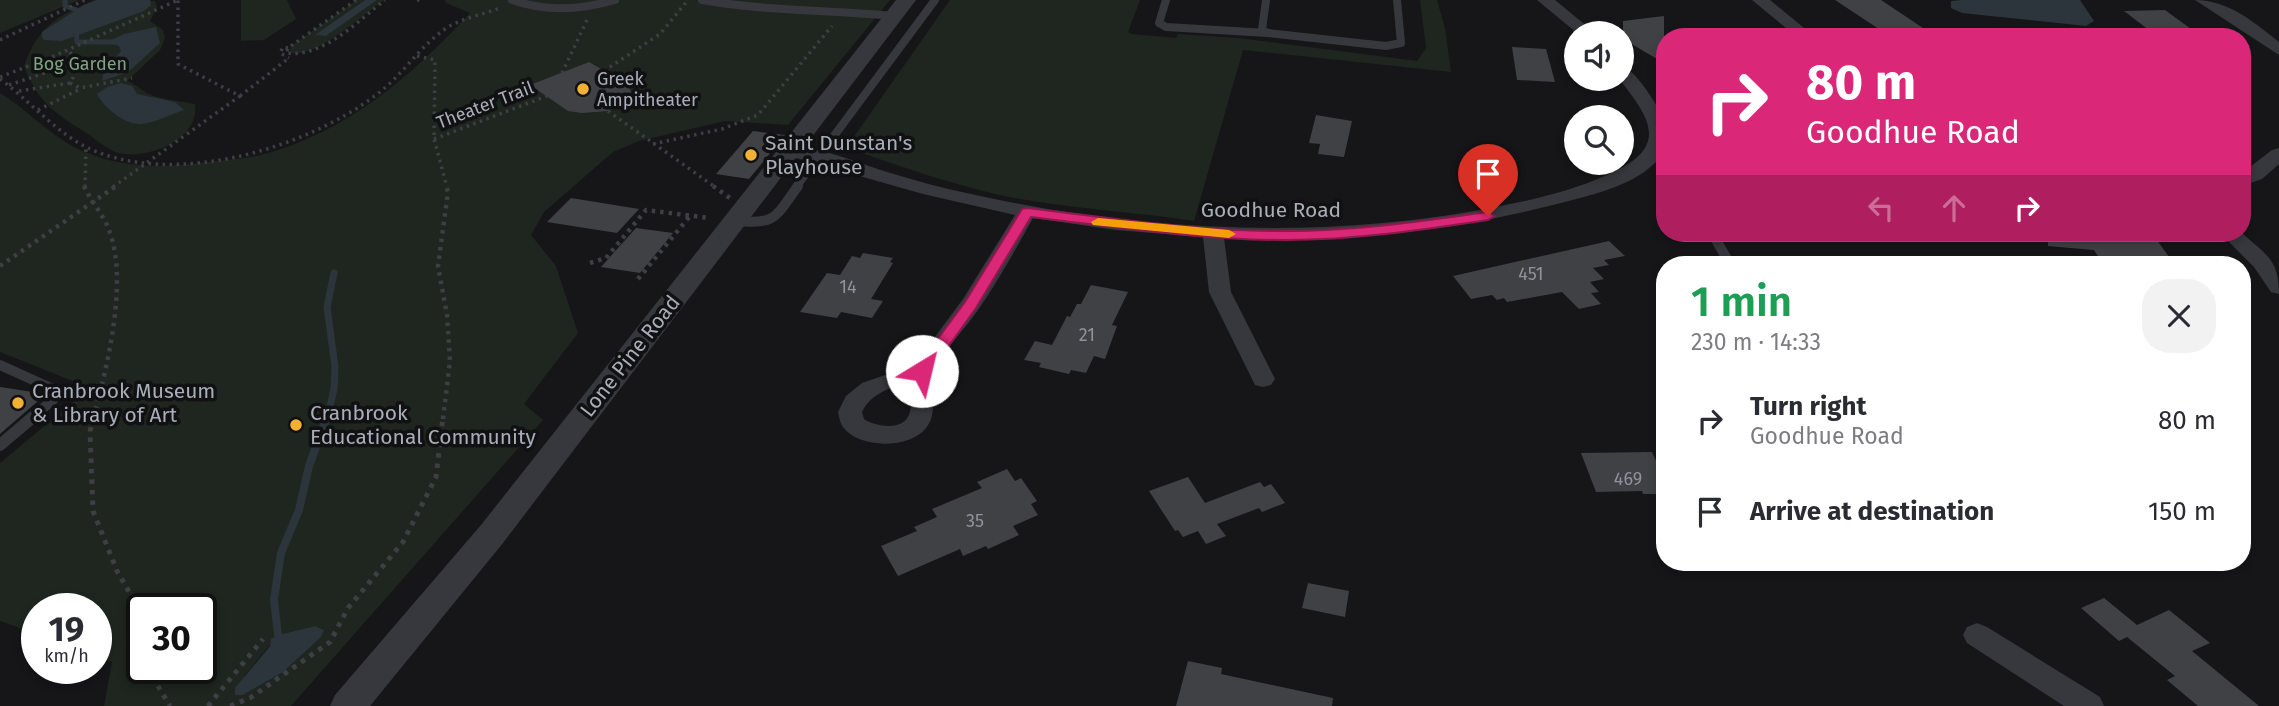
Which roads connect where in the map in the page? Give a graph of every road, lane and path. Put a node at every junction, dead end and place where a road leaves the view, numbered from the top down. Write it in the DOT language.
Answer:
graph roads {
  1 [pos="85,0"];
  2 [pos="178,0"];
  3 [pos="356,0"];
  4 [pos="385,0"];
  5 [pos="615,0"];
  6 [pos="688,0"];
  7 [pos="702,0"];
  8 [pos="821,0"];
  9 [pos="935,0"];
  10 [pos="1166,0"];
  11 [pos="1266,0"];
  12 [pos="1397,0"];
  13 [pos="1545,0"];
  14 [pos="1760,0"];
  15 [pos="2203,0"];
  16 [pos="514,1"];
  17 [pos="899,8"];
  18 [pos="814,9"];
  19 [pos="590,14"];
  20 [pos="1572,21"];
  21 [pos="832,25"];
  22 [pos="1796,28"];
  23 [pos="1268,33"];
  24 [pos="0,40"];
  25 [pos="288,48"];
  26 [pos="72,49"];
  27 [pos="316,50"];
  28 [pos="2279,50"];
  29 [pos="417,57"];
  30 [pos="289,58"];
  31 [pos="75,63"];
  32 [pos="604,71"];
  33 [pos="562,73"];
  34 [pos="0,78"];
  35 [pos="132,78"];
  36 [pos="70,82"];
  37 [pos="9,85"];
  38 [pos="80,88"];
  39 [pos="1634,89"];
  40 [pos="19,92"];
  41 [pos="240,96"];
  42 [pos="547,96"];
  43 [pos="38,110"];
  44 [pos="608,111"];
  45 [pos="1656,125"];
  46 [pos="434,139"];
  47 [pos="652,145"];
  48 [pos="86,146"];
  49 [pos="789,150"];
  50 [pos="1656,152"];
  51 [pos="2279,154"];
  52 [pos="819,156"];
  53 [pos="145,163"];
  54 [pos="2251,175"];
  55 [pos="722,192"];
  56 [pos="91,202"];
  57 [pos="1027,212"];
  58 [pos="690,216"];
  59 [pos="726,220"];
  60 [pos="1213,233"];
  61 [pos="2240,242"];
  62 [pos="590,263"];
  63 [pos="0,267"];
  64 [pos="638,279"];
  65 [pos="2279,287"];
  66 [pos="0,365"];
  67 [pos="922,371"];
  68 [pos="1263,379"];
  69 [pos="0,445"];
  70 [pos="130,593"];
  71 [pos="1977,635"];
  72 [pos="263,639"];
  73 [pos="157,684"];
  74 [pos="170,706"];
  75 [pos="208,706"];
  76 [pos="230,706"];
  77 [pos="348,706"];
  78 [pos="2089,706"];
  1 -- 24 [label="path"];
  2 -- 26 [label="path"];
  2 -- 41 [label="path"];
  3 -- 25 [label="path"];
  4 -- 27 [label="path"];
  5 -- 16 [label="lane"];
  6 -- 32 [label="path"];
  7 -- 18 [label="lane"];
  8 -- 18 [label="lane"];
  9 -- 52 [label="lane"];
  10 -- 23 [label="lane"];
  11 -- 23 [label="lane"];
  12 -- 23 [label="lane"];
  13 -- 20 [label="street"];
  14 -- 22 [label="street"];
  15 -- 28 [label="street"];
  16 -- 29 [label="path"];
  17 -- 18 [label="lane"];
  17 -- 49 [label="street, Lone Pine Road"];
  19 -- 33 [label="path"];
  21 -- 47 [label="path"];
  25 -- 27 [label="path"];
  25 -- 30 [label="path"];
  26 -- 31 [label="path"];
  26 -- 34 [label="path"];
  27 -- 30 [label="path"];
  29 -- 46 [label="path"];
  29 -- 53 [label="path"];
  30 -- 41 [label="path"];
  31 -- 36 [label="path"];
  31 -- 37 [label="path"];
  34 -- 37 [label="path"];
  35 -- 38 [label="path"];
  36 -- 38 [label="path"];
  36 -- 40 [label="path"];
  37 -- 40 [label="path"];
  38 -- 43 [label="path"];
  39 -- 45 [label="street, Goodhue Road"];
  40 -- 43 [label="path"];
  41 -- 53 [label="path"];
  42 -- 46 [label="path, Theater Trail"];
  43 -- 48 [label="path"];
  44 -- 47 [label="path"];
  46 -- 76 [label="path"];
  47 -- 55 [label="path"];
  48 -- 53 [label="path"];
  48 -- 56 [label="path"];
  49 -- 52 [label="street, Goodhue Road"];
  49 -- 59 [label="street, Lone Pine Road"];
  50 -- 60 [label="street, Goodhue Road"];
  51 -- 54 [label="street"];
  52 -- 57 [label="street, Goodhue Road"];
  52 -- 59 [label="lane"];
  53 -- 56 [label="path"];
  56 -- 63 [label="path"];
  56 -- 70 [label="path"];
  57 -- 60 [label="street, Goodhue Road"];
  57 -- 67 [label="street"];
  58 -- 59 [label="path"];
  58 -- 62 [label="path"];
  58 -- 64 [label="path"];
  59 -- 77 [label="street, Lone Pine Road"];
  60 -- 68 [label="street"];
  61 -- 65 [label="street"];
  66 -- 69 [label="lane"];
  71 -- 78 [label="street"];
  72 -- 75 [label="path"];
  73 -- 74 [label="path"];
}
